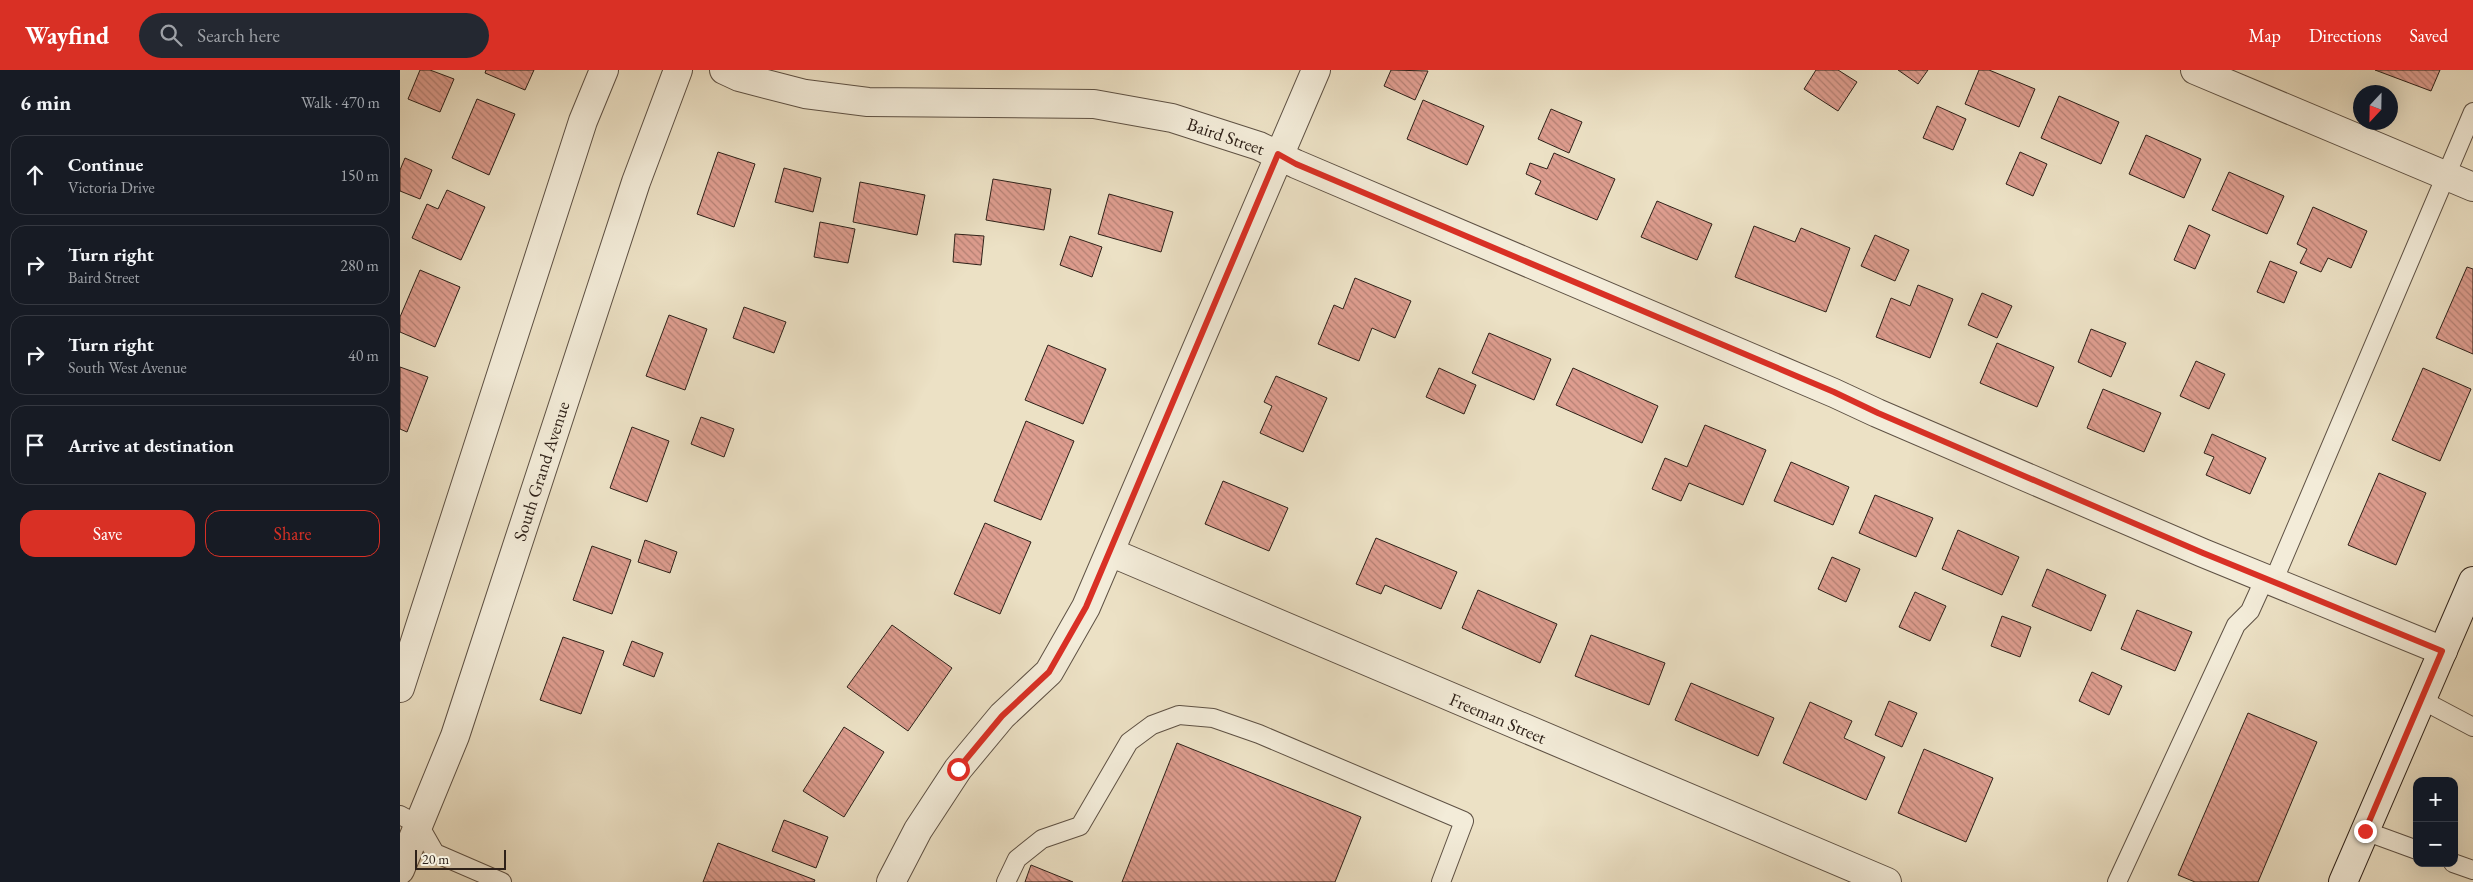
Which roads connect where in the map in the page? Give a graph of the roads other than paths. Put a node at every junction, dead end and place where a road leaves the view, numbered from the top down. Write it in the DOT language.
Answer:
graph roads {
  1 [pos="604,70"];
  2 [pos="678,70"];
  3 [pos="724,70"];
  4 [pos="1316,70"];
  5 [pos="2195,70"];
  6 [pos="2473,112"];
  7 [pos="1278,154"];
  8 [pos="2446,176"];
  9 [pos="2473,187"];
  10 [pos="1110,552"];
  11 [pos="2269,580"];
  12 [pos="2471,592"];
  13 [pos="2442,651"];
  14 [pos="400,688"];
  15 [pos="2422,700"];
  16 [pos="2473,727"];
  17 [pos="410,820"];
  18 [pos="2365,831"];
  19 [pos="2413,849"];
  20 [pos="2458,864"];
  21 [pos="400,870"];
  22 [pos="2473,870"];
  23 [pos="502,882"];
  24 [pos="892,882"];
  25 [pos="1006,882"];
  26 [pos="1441,882"];
  27 [pos="1887,882"];
  28 [pos="2117,882"];
  29 [pos="2343,882"];
  1 -- 14 [label="street"];
  2 -- 17 [label="street, South Grand Avenue"];
  3 -- 7 [label="street, Baird Street"];
  4 -- 7 [label="street"];
  5 -- 8 [label="street"];
  6 -- 8 [label="lane"];
  7 -- 10 [label="street"];
  7 -- 11 [label="street, Baird Street"];
  8 -- 9 [label="street"];
  8 -- 11 [label="lane"];
  10 -- 24 [label="street"];
  10 -- 27 [label="street, Freeman Street"];
  11 -- 13 [label="street, Baird Street"];
  11 -- 28 [label="lane"];
  12 -- 13 [label="street"];
  13 -- 15 [label="street"];
  15 -- 16 [label="lane"];
  15 -- 18 [label="street"];
  17 -- 21 [label="street, South Grand Avenue"];
  17 -- 23 [label="lane"];
  18 -- 19 [label="lane"];
  18 -- 29 [label="street"];
  20 -- 22 [label="lane"];
  25 -- 26 [label="lane"];
}
